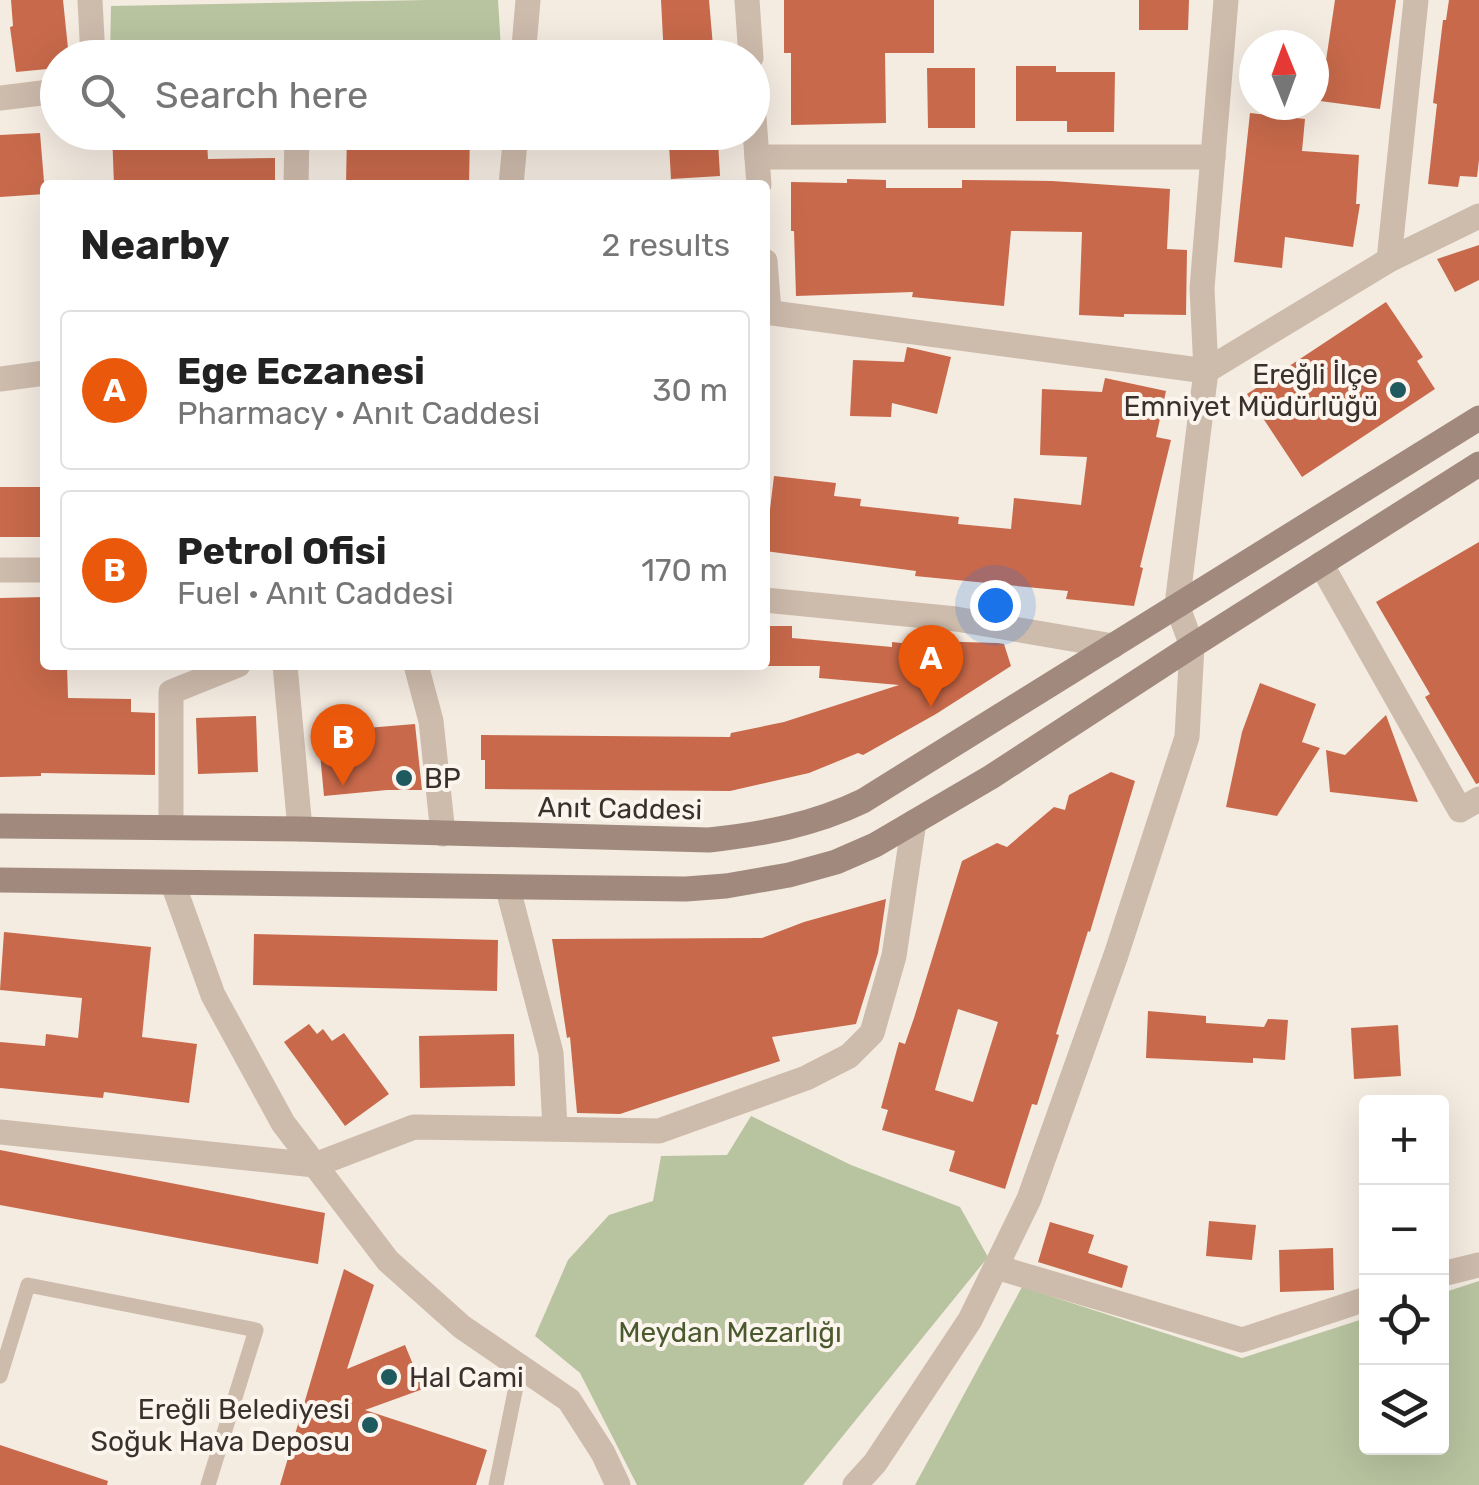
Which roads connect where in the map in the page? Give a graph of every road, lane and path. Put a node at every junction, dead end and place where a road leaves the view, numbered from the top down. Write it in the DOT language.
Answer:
graph roads {
  1 [pos="90,0"];
  2 [pos="528,0"];
  3 [pos="747,0"];
  4 [pos="1226,0"];
  5 [pos="1416,0"];
  6 [pos="92,40"];
  7 [pos="525,40"];
  8 [pos="749,40"];
  9 [pos="40,92"];
  10 [pos="0,98"];
  11 [pos="297,150"];
  12 [pos="515,150"];
  13 [pos="756,150"];
  14 [pos="756,157"];
  15 [pos="1213,157"];
  16 [pos="296,180"];
  17 [pos="512,180"];
  18 [pos="758,180"];
  19 [pos="1479,216"];
  20 [pos="1389,260"];
  21 [pos="770,312"];
  22 [pos="1206,370"];
  23 [pos="40,374"];
  24 [pos="0,380"];
  25 [pos="1479,418"];
  26 [pos="1479,464"];
  27 [pos="1321,564"];
  28 [pos="0,570"];
  29 [pos="40,570"];
  30 [pos="770,600"];
  31 [pos="1177,605"];
  32 [pos="1113,646"];
  33 [pos="1192,646"];
  34 [pos="226,670"];
  35 [pos="285,670"];
  36 [pos="417,670"];
  37 [pos="1479,800"];
  38 [pos="914,822"];
  39 [pos="0,826"];
  40 [pos="171,827"];
  41 [pos="300,828"];
  42 [pos="443,834"];
  43 [pos="0,880"];
  44 [pos="174,884"];
  45 [pos="508,888"];
  46 [pos="555,1128"];
  47 [pos="0,1132"];
  48 [pos="315,1164"];
  49 [pos="996,1266"];
  50 [pos="1479,1266"];
  51 [pos="1449,1272"];
  52 [pos="1359,1301"];
  53 [pos="520,1367"];
  54 [pos="0,1376"];
  55 [pos="208,1485"];
  56 [pos="496,1485"];
  57 [pos="618,1485"];
  58 [pos="854,1485"];
  1 -- 6 [label="street"];
  2 -- 7 [label="street"];
  3 -- 8 [label="street"];
  4 -- 15 [label="street"];
  5 -- 20 [label="street"];
  9 -- 10 [label="street"];
  11 -- 16 [label="street"];
  12 -- 17 [label="street"];
  13 -- 14 [label="street"];
  14 -- 15 [label="street"];
  14 -- 18 [label="street"];
  15 -- 22 [label="street"];
  19 -- 20 [label="street"];
  20 -- 22 [label="street"];
  21 -- 22 [label="street"];
  22 -- 31 [label="street"];
  23 -- 24 [label="street"];
  25 -- 31 [label="main road, Anıt Caddesi"];
  26 -- 27 [label="main road"];
  27 -- 33 [label="main road"];
  27 -- 37 [label="street"];
  28 -- 29 [label="street"];
  30 -- 32 [label="street"];
  31 -- 32 [label="main road, Anıt Caddesi"];
  31 -- 33 [label="street"];
  32 -- 42 [label="main road, Anıt Caddesi"];
  33 -- 38 [label="main road"];
  33 -- 49 [label="street"];
  34 -- 40 [label="street"];
  35 -- 41 [label="street"];
  36 -- 42 [label="street"];
  38 -- 45 [label="main road"];
  38 -- 46 [label="street"];
  39 -- 40 [label="main road, Anıt Caddesi"];
  40 -- 41 [label="main road, Anıt Caddesi"];
  41 -- 42 [label="main road, Anıt Caddesi"];
  43 -- 44 [label="main road"];
  44 -- 45 [label="main road"];
  44 -- 48 [label="street"];
  45 -- 46 [label="street"];
  46 -- 48 [label="street"];
  47 -- 48 [label="street"];
  48 -- 53 [label="street"];
  49 -- 52 [label="street"];
  49 -- 58 [label="street"];
  50 -- 51 [label="street"];
  53 -- 56 [label="lane"];
  53 -- 57 [label="street"];
  54 -- 55 [label="lane"];
}
